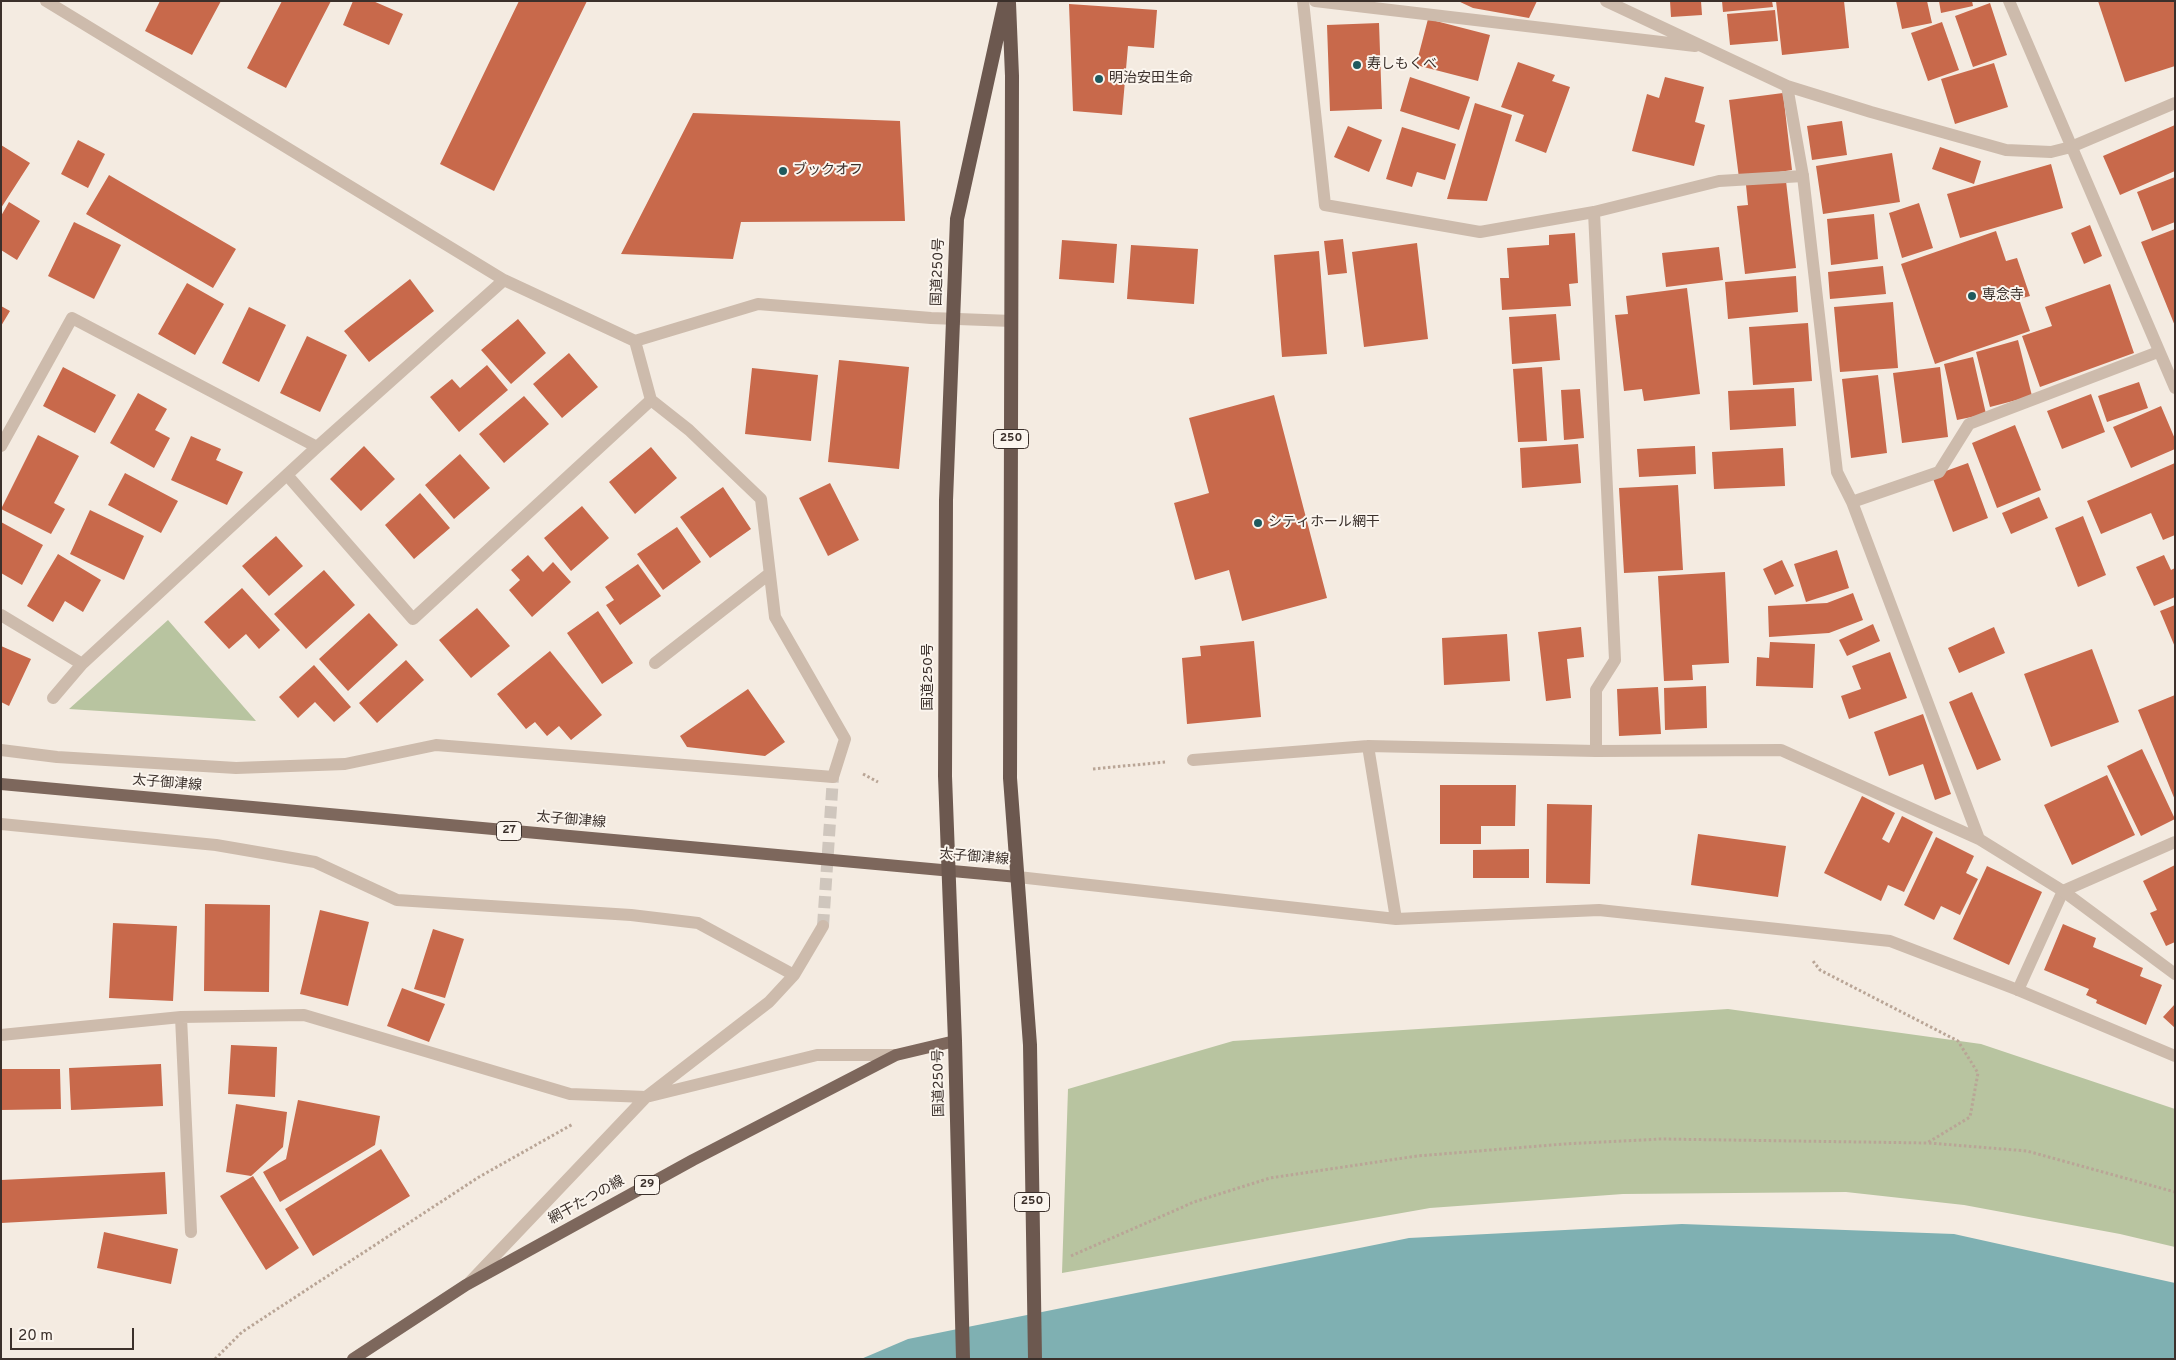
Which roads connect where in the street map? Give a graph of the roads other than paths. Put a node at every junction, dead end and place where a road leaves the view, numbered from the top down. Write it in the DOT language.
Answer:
graph roads {
  1 [pos="46,1"];
  2 [pos="1005,1"];
  3 [pos="1009,1"];
  4 [pos="1303,1"];
  5 [pos="1315,1"];
  6 [pos="1606,1"];
  7 [pos="2009,1"];
  8 [pos="1706,48"];
  9 [pos="1787,86"];
  10 [pos="2175,102"];
  11 [pos="2071,147"];
  12 [pos="1803,176"];
  13 [pos="1594,212"];
  14 [pos="504,280"];
  15 [pos="954,318"];
  16 [pos="1012,321"];
  17 [pos="635,341"];
  18 [pos="2158,352"];
  19 [pos="2175,388"];
  20 [pos="651,400"];
  21 [pos="1,446"];
  22 [pos="316,448"];
  23 [pos="287,476"];
  24 [pos="1852,502"];
  25 [pos="769,574"];
  26 [pos="1,615"];
  27 [pos="655,663"];
  28 [pos="82,664"];
  29 [pos="53,698"];
  30 [pos="1368,746"];
  31 [pos="1,750"];
  32 [pos="1596,752"];
  33 [pos="1193,760"];
  34 [pos="1,784"];
  35 [pos="1,824"];
  36 [pos="1978,839"];
  37 [pos="2175,842"];
  38 [pos="949,871"];
  39 [pos="1018,877"];
  40 [pos="2063,891"];
  41 [pos="1396,919"];
  42 [pos="823,926"];
  43 [pos="2175,974"];
  44 [pos="794,975"];
  45 [pos="2018,990"];
  46 [pos="181,1017"];
  47 [pos="1,1034"];
  48 [pos="956,1041"];
  49 [pos="896,1055"];
  50 [pos="2175,1056"];
  51 [pos="646,1096"];
  52 [pos="190,1232"];
  53 [pos="466,1285"];
  54 [pos="353,1359"];
  55 [pos="963,1359"];
  56 [pos="1034,1359"];
  1 -- 14 [label="street"];
  2 -- 15 [label="highway, 国道250号"];
  3 -- 16 [label="highway, 250"];
  4 -- 13 [label="street"];
  5 -- 8 [label="street"];
  6 -- 8 [label="street"];
  7 -- 11 [label="street"];
  8 -- 9 [label="street"];
  9 -- 11 [label="street"];
  9 -- 12 [label="street"];
  10 -- 11 [label="street"];
  11 -- 18 [label="street"];
  12 -- 13 [label="street"];
  12 -- 24 [label="street"];
  13 -- 32 [label="street"];
  14 -- 17 [label="street"];
  14 -- 22 [label="street"];
  15 -- 16 [label="street"];
  15 -- 17 [label="street"];
  15 -- 38 [label="highway, 国道250号"];
  16 -- 39 [label="highway, 250"];
  17 -- 20 [label="street"];
  18 -- 19 [label="street"];
  18 -- 24 [label="street"];
  20 -- 23 [label="street"];
  20 -- 25 [label="street"];
  21 -- 22 [label="street"];
  22 -- 23 [label="street"];
  23 -- 28 [label="street"];
  24 -- 36 [label="street"];
  25 -- 27 [label="street"];
  25 -- 31 [label="street"];
  26 -- 28 [label="street"];
  28 -- 29 [label="street"];
  30 -- 32 [label="street"];
  30 -- 33 [label="street"];
  30 -- 41 [label="street"];
  32 -- 36 [label="street"];
  34 -- 38 [label="main road, 太子御津線 / 27"];
  35 -- 44 [label="street"];
  36 -- 40 [label="street"];
  37 -- 40 [label="street"];
  38 -- 39 [label="main road, 太子御津線 / 27"];
  38 -- 48 [label="highway, 国道250号"];
  39 -- 41 [label="street"];
  39 -- 56 [label="highway, 250"];
  40 -- 43 [label="street"];
  40 -- 45 [label="street"];
  41 -- 45 [label="street"];
  42 -- 44 [label="street"];
  44 -- 51 [label="street"];
  45 -- 50 [label="street"];
  46 -- 47 [label="street"];
  46 -- 51 [label="street"];
  46 -- 52 [label="street"];
  48 -- 49 [label="main road, 網干たつの線 / 29"];
  48 -- 55 [label="highway, 国道250号"];
  49 -- 51 [label="street"];
  49 -- 53 [label="main road, 網干たつの線 / 29"];
  51 -- 53 [label="street"];
  53 -- 54 [label="main road, 網干たつの線 / 29"];
}
